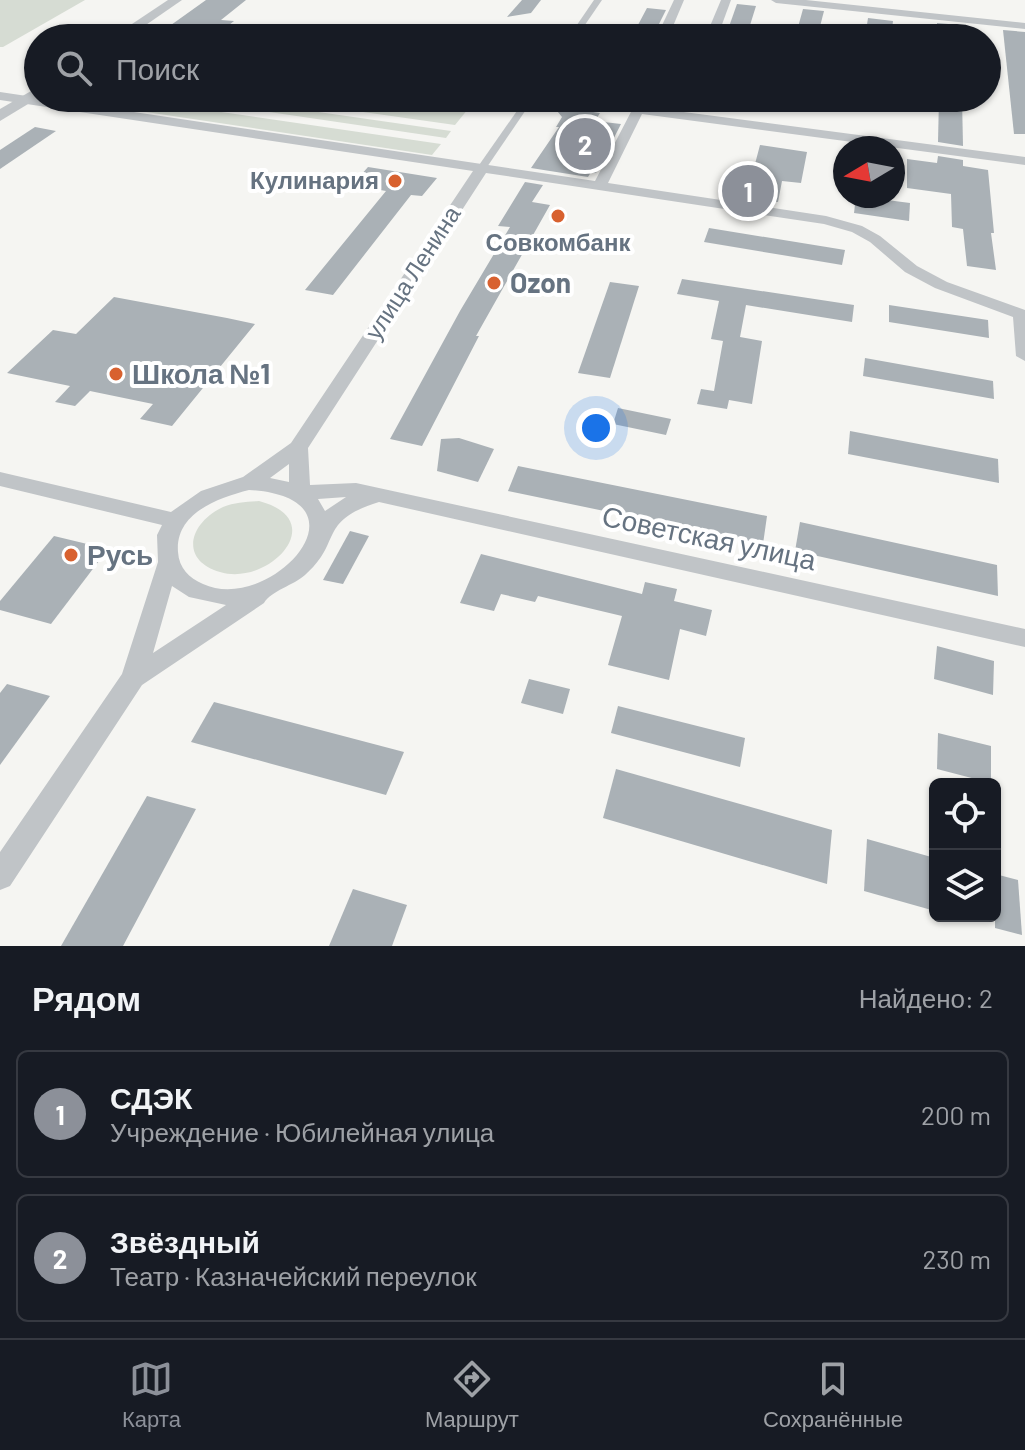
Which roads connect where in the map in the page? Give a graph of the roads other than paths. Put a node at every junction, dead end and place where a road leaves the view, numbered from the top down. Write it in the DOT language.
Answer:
graph roads {
  1 [pos="176,0"];
  2 [pos="598,0"];
  3 [pos="679,0"];
  4 [pos="726,0"];
  5 [pos="776,0"];
  6 [pos="139,24"];
  7 [pos="582,24"];
  8 [pos="668,24"];
  9 [pos="717,24"];
  10 [pos="1025,26"];
  11 [pos="24,95"];
  12 [pos="0,96"];
  13 [pos="24,100"];
  14 [pos="137,112"];
  15 [pos="520,112"];
  16 [pos="637,112"];
  17 [pos="653,112"];
  18 [pos="0,116"];
  19 [pos="1025,161"];
  20 [pos="482,168"];
  21 [pos="600,185"];
  22 [pos="1023,315"];
  23 [pos="1025,356"];
  24 [pos="298,448"];
  25 [pos="0,479"];
  26 [pos="249,483"];
  27 [pos="300,494"];
  28 [pos="380,495"];
  29 [pos="176,521"];
  30 [pos="321,530"];
  31 [pos="168,564"];
  32 [pos="268,589"];
  33 [pos="1025,638"];
  34 [pos="133,678"];
  35 [pos="0,876"];
  1 -- 6 [label="street"];
  2 -- 7 [label="street"];
  3 -- 8 [label="street"];
  4 -- 9 [label="street"];
  5 -- 10 [label="street"];
  11 -- 12 [label="street"];
  13 -- 18 [label="street"];
  14 -- 20 [label="street"];
  15 -- 20 [label="street, улица Ленина"];
  16 -- 21 [label="street"];
  17 -- 19 [label="street"];
  20 -- 21 [label="street"];
  20 -- 24 [label="street, улица Ленина"];
  21 -- 22 [label="street"];
  22 -- 23 [label="street"];
  24 -- 26 [label="street"];
  24 -- 27 [label="street"];
  25 -- 29 [label="street"];
  26 -- 27 [label="street"];
  26 -- 29 [label="street"];
  27 -- 28 [label="street, Советская улица"];
  27 -- 30 [label="street"];
  28 -- 30 [label="street"];
  28 -- 33 [label="street, Советская улица"];
  29 -- 31 [label="street"];
  30 -- 32 [label="street"];
  31 -- 32 [label="street"];
  31 -- 34 [label="street"];
  32 -- 34 [label="street"];
  34 -- 35 [label="street"];
}
